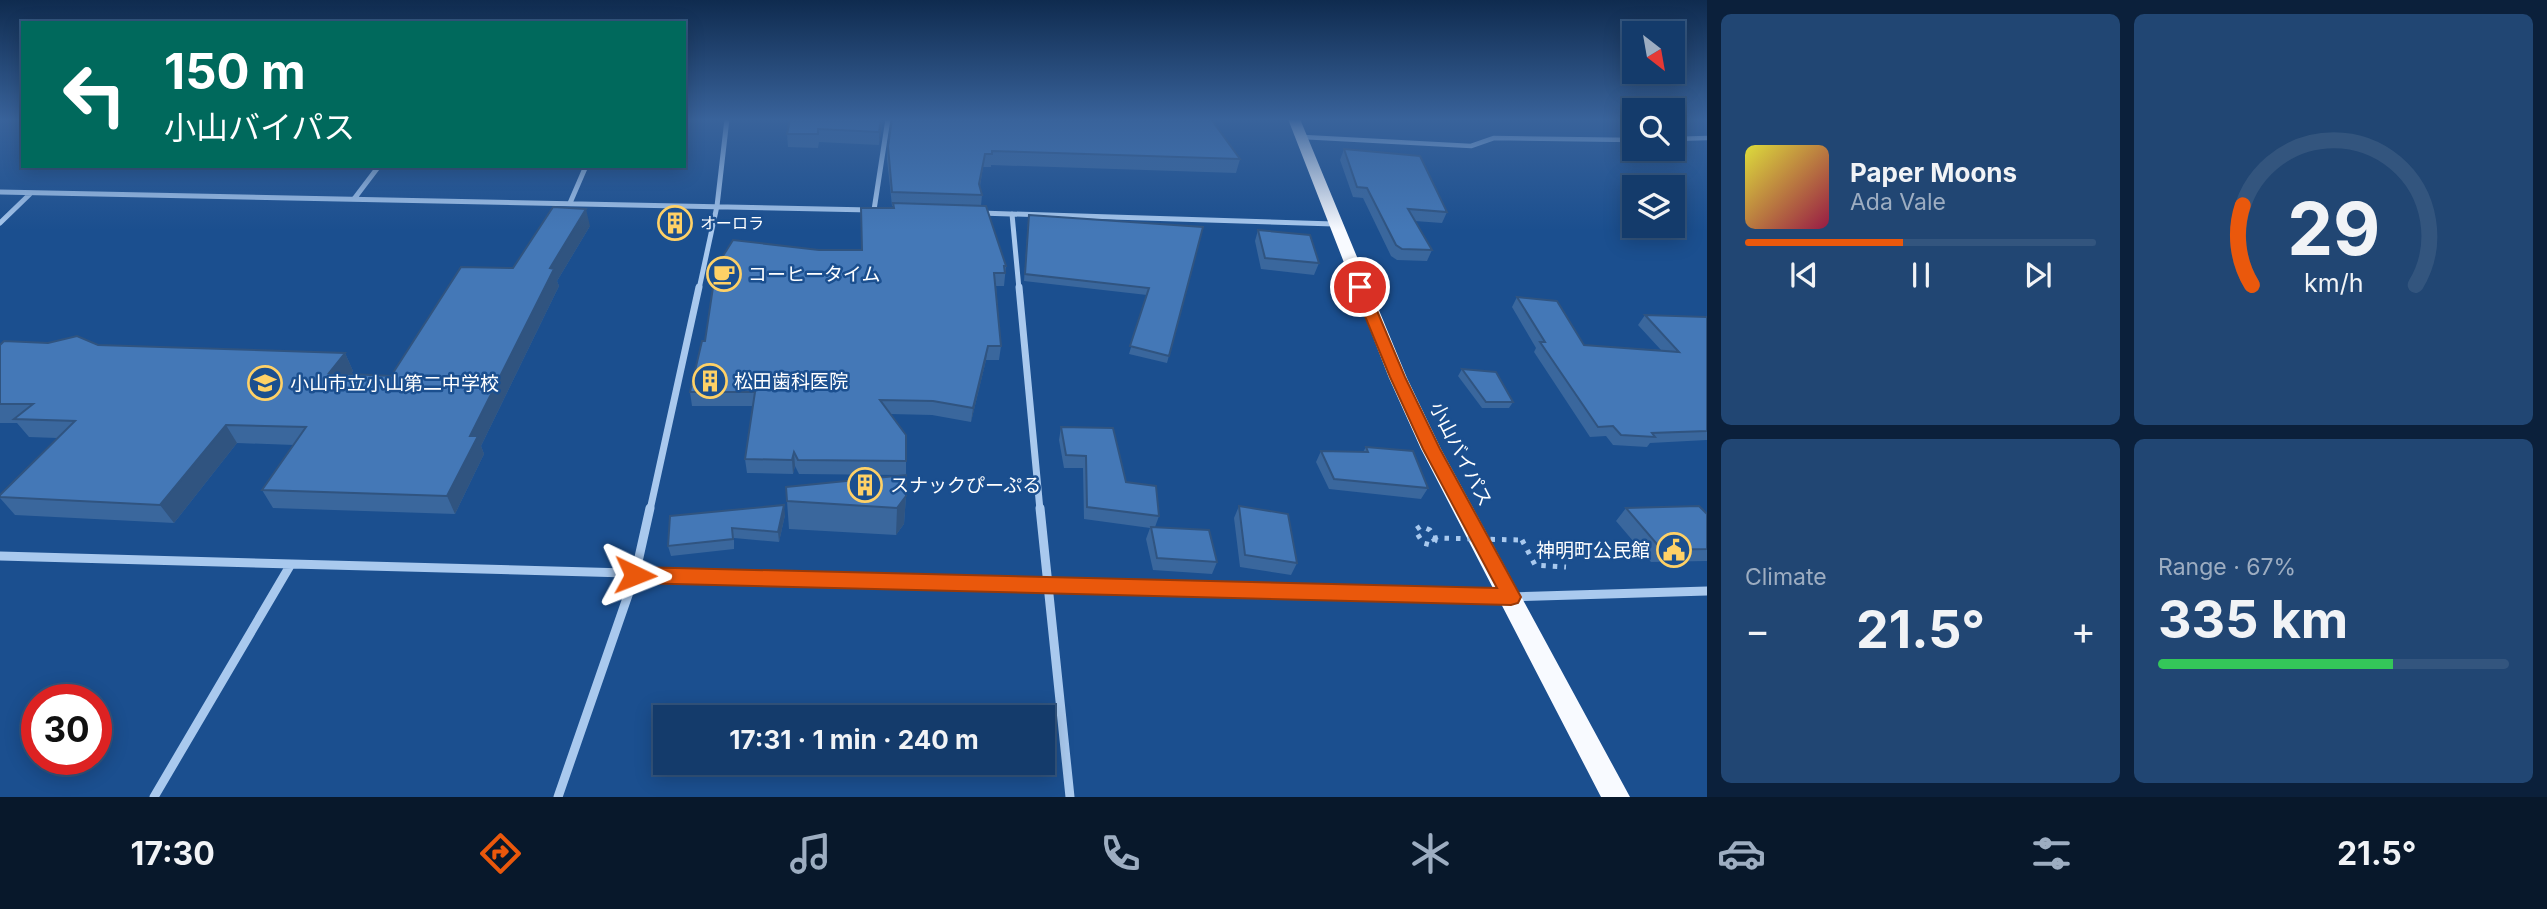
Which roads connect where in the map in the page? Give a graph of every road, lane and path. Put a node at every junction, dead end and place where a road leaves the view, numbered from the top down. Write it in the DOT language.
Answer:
graph roads {
  1 [pos="723,156"];
  2 [pos="882,156"];
  3 [pos="1308,156"];
  4 [pos="377,168"];
  5 [pos="585,168"];
  6 [pos="0,192"];
  7 [pos="31,193"];
  8 [pos="354,199"];
  9 [pos="570,203"];
  10 [pos="717,206"];
  11 [pos="874,210"];
  12 [pos="888,211"];
  13 [pos="971,213"];
  14 [pos="1012,214"];
  15 [pos="0,223"];
  16 [pos="1334,224"];
  17 [pos="1439,544"];
  18 [pos="0,556"];
  19 [pos="291,565"];
  20 [pos="1566,567"];
  21 [pos="635,575"];
  22 [pos="1047,586"];
  23 [pos="1707,591"];
  24 [pos="1511,597"];
  25 [pos="154,797"];
  26 [pos="558,797"];
  27 [pos="1070,797"];
  28 [pos="1616,797"];
  1 -- 10 [label="street"];
  2 -- 11 [label="street"];
  3 -- 16 [label="highway, 小山バイパス"];
  4 -- 8 [label="street"];
  5 -- 9 [label="street"];
  6 -- 7 [label="street"];
  7 -- 8 [label="street"];
  7 -- 15 [label="street"];
  8 -- 9 [label="street"];
  9 -- 10 [label="street"];
  10 -- 11 [label="street"];
  10 -- 21 [label="street"];
  11 -- 12 [label="street"];
  13 -- 14 [label="street"];
  14 -- 16 [label="street"];
  14 -- 22 [label="street"];
  16 -- 24 [label="highway, 小山バイパス"];
  17 -- 20 [label="path, bridge"];
  18 -- 19 [label="street"];
  19 -- 21 [label="street"];
  19 -- 25 [label="street"];
  21 -- 22 [label="street"];
  21 -- 26 [label="street"];
  22 -- 24 [label="street"];
  22 -- 27 [label="street"];
  23 -- 24 [label="street"];
  24 -- 28 [label="highway, 小山バイパス"];
}
